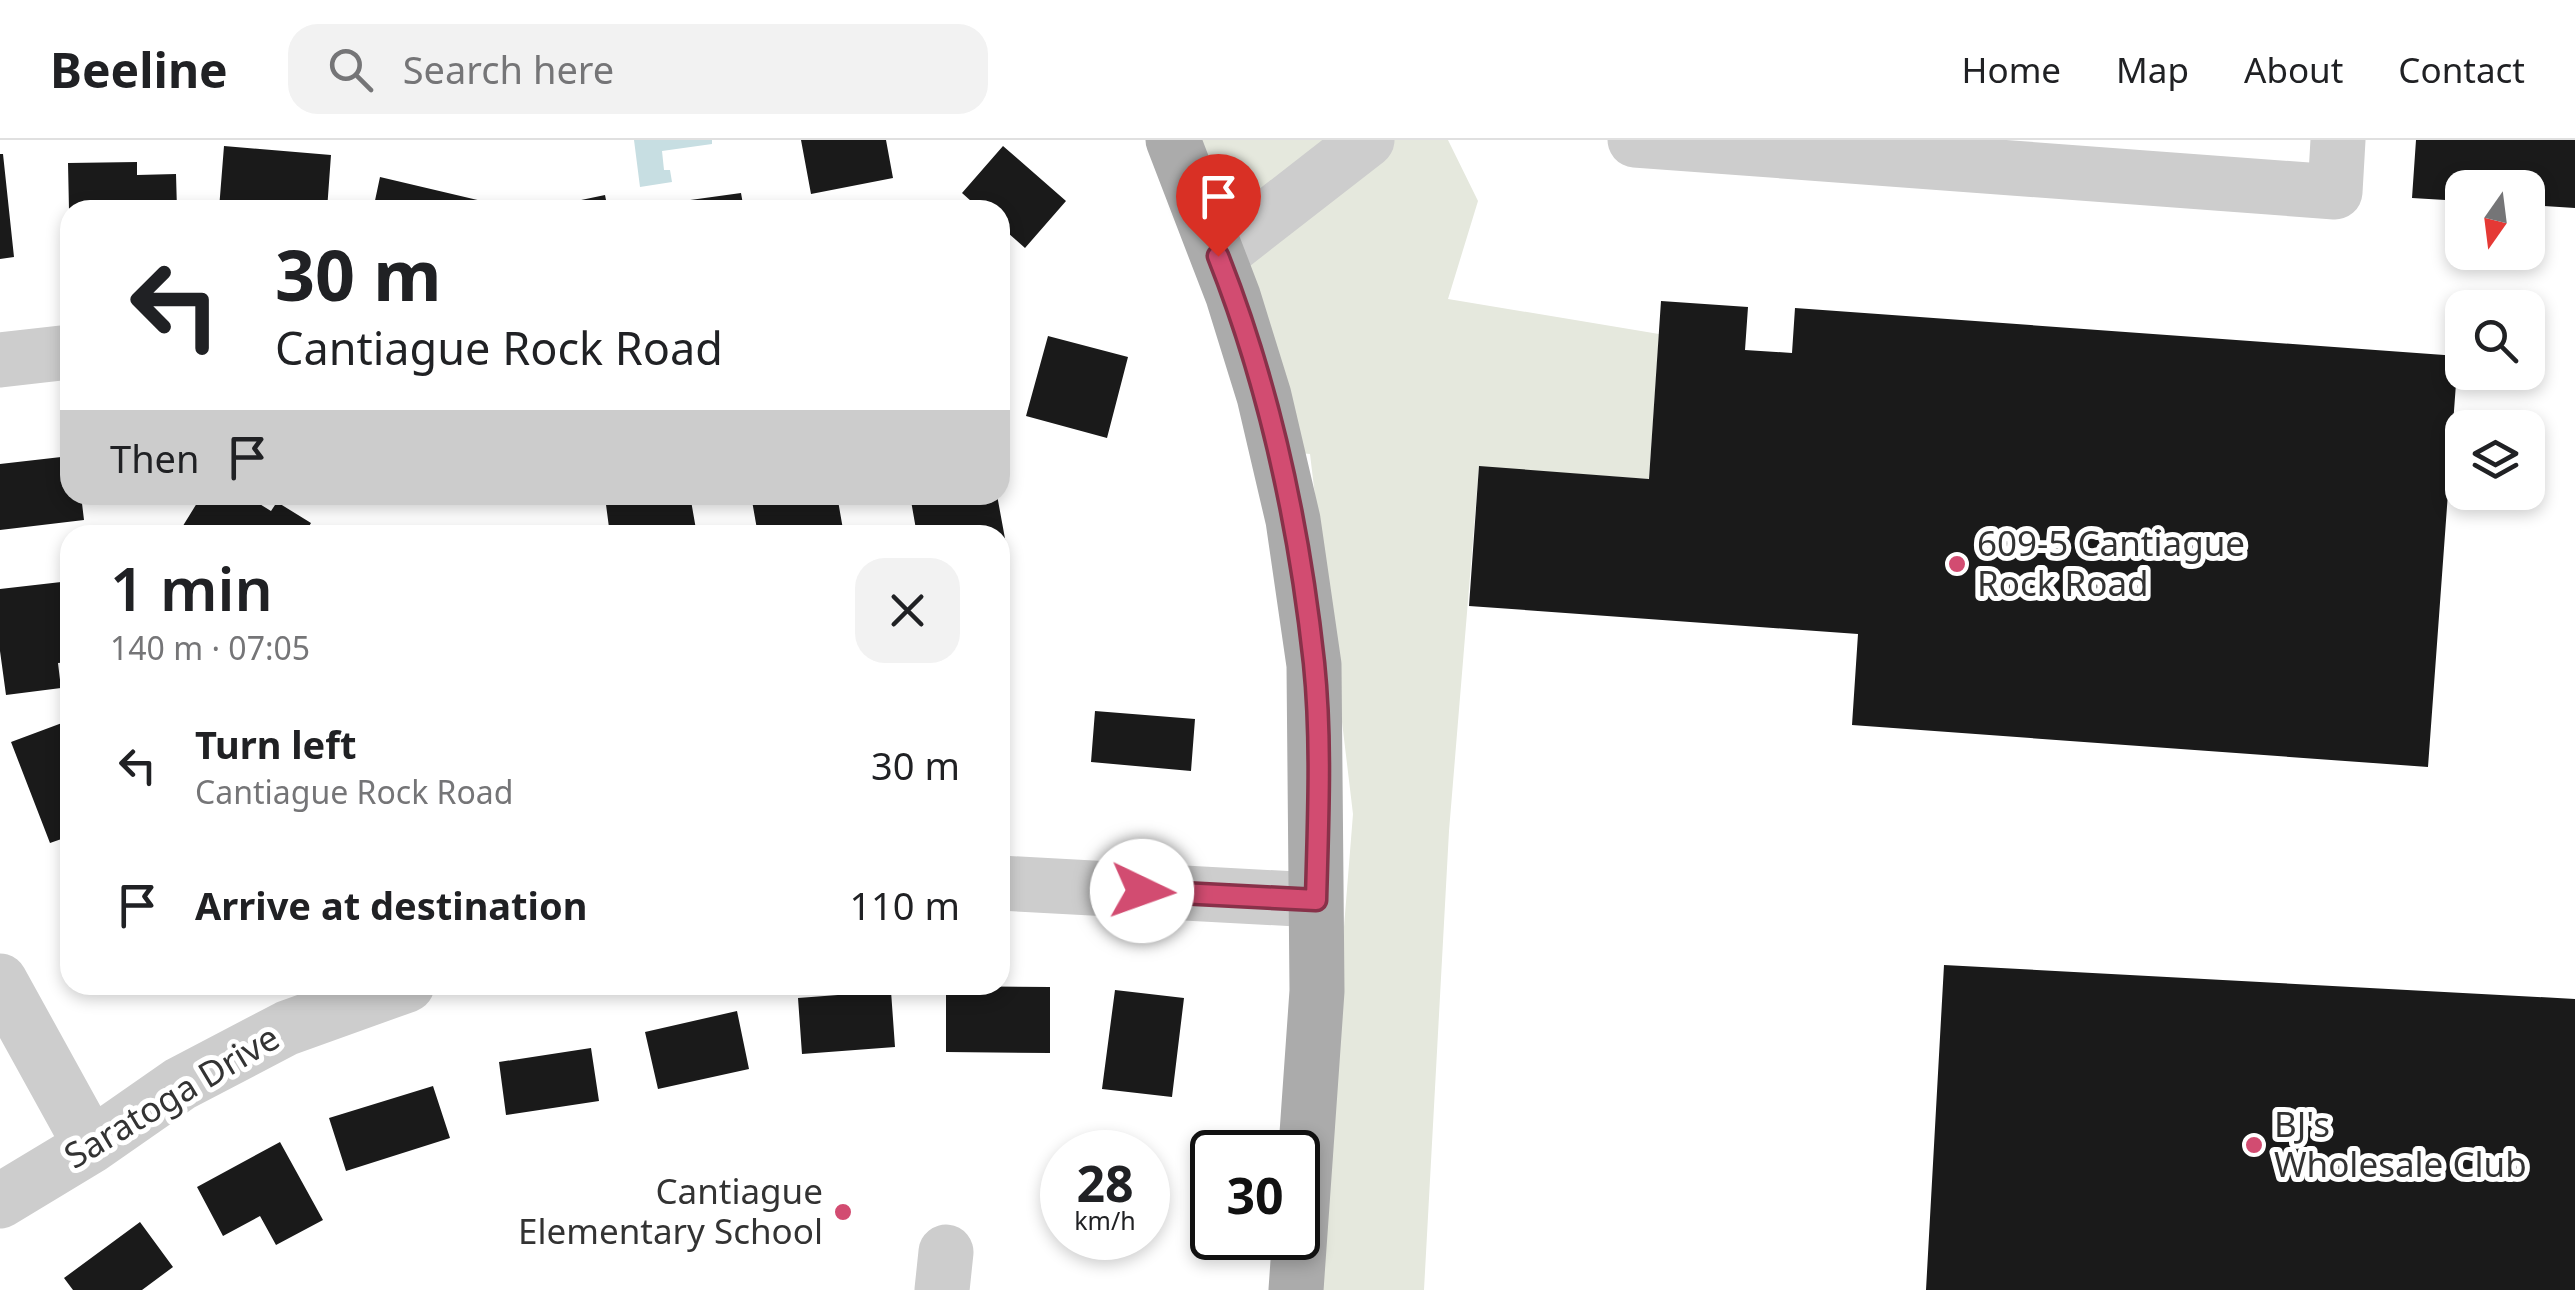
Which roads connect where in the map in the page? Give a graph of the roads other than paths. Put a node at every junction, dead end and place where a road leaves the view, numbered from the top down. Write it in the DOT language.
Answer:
graph roads {
  1 [pos="1173,140"];
  2 [pos="1367,140"];
  3 [pos="1635,140"];
  4 [pos="1645,140"];
  5 [pos="2338,140"];
  6 [pos="1218,256"];
  7 [pos="60,353"];
  8 [pos="0,360"];
  9 [pos="1010,884"];
  10 [pos="1316,900"];
  11 [pos="0,981"];
  12 [pos="379,995"];
  13 [pos="91,1146"];
  14 [pos="0,1201"];
  15 [pos="1296,1290"];
  1 -- 6 [label="main road"];
  2 -- 6 [label="street"];
  3 -- 4 [label="street"];
  4 -- 5 [label="street"];
  6 -- 10 [label="main road"];
  7 -- 8 [label="street"];
  9 -- 10 [label="street"];
  10 -- 15 [label="main road"];
  11 -- 13 [label="street"];
  12 -- 13 [label="street, Saratoga Drive"];
  13 -- 14 [label="street, Saratoga Drive"];
}
